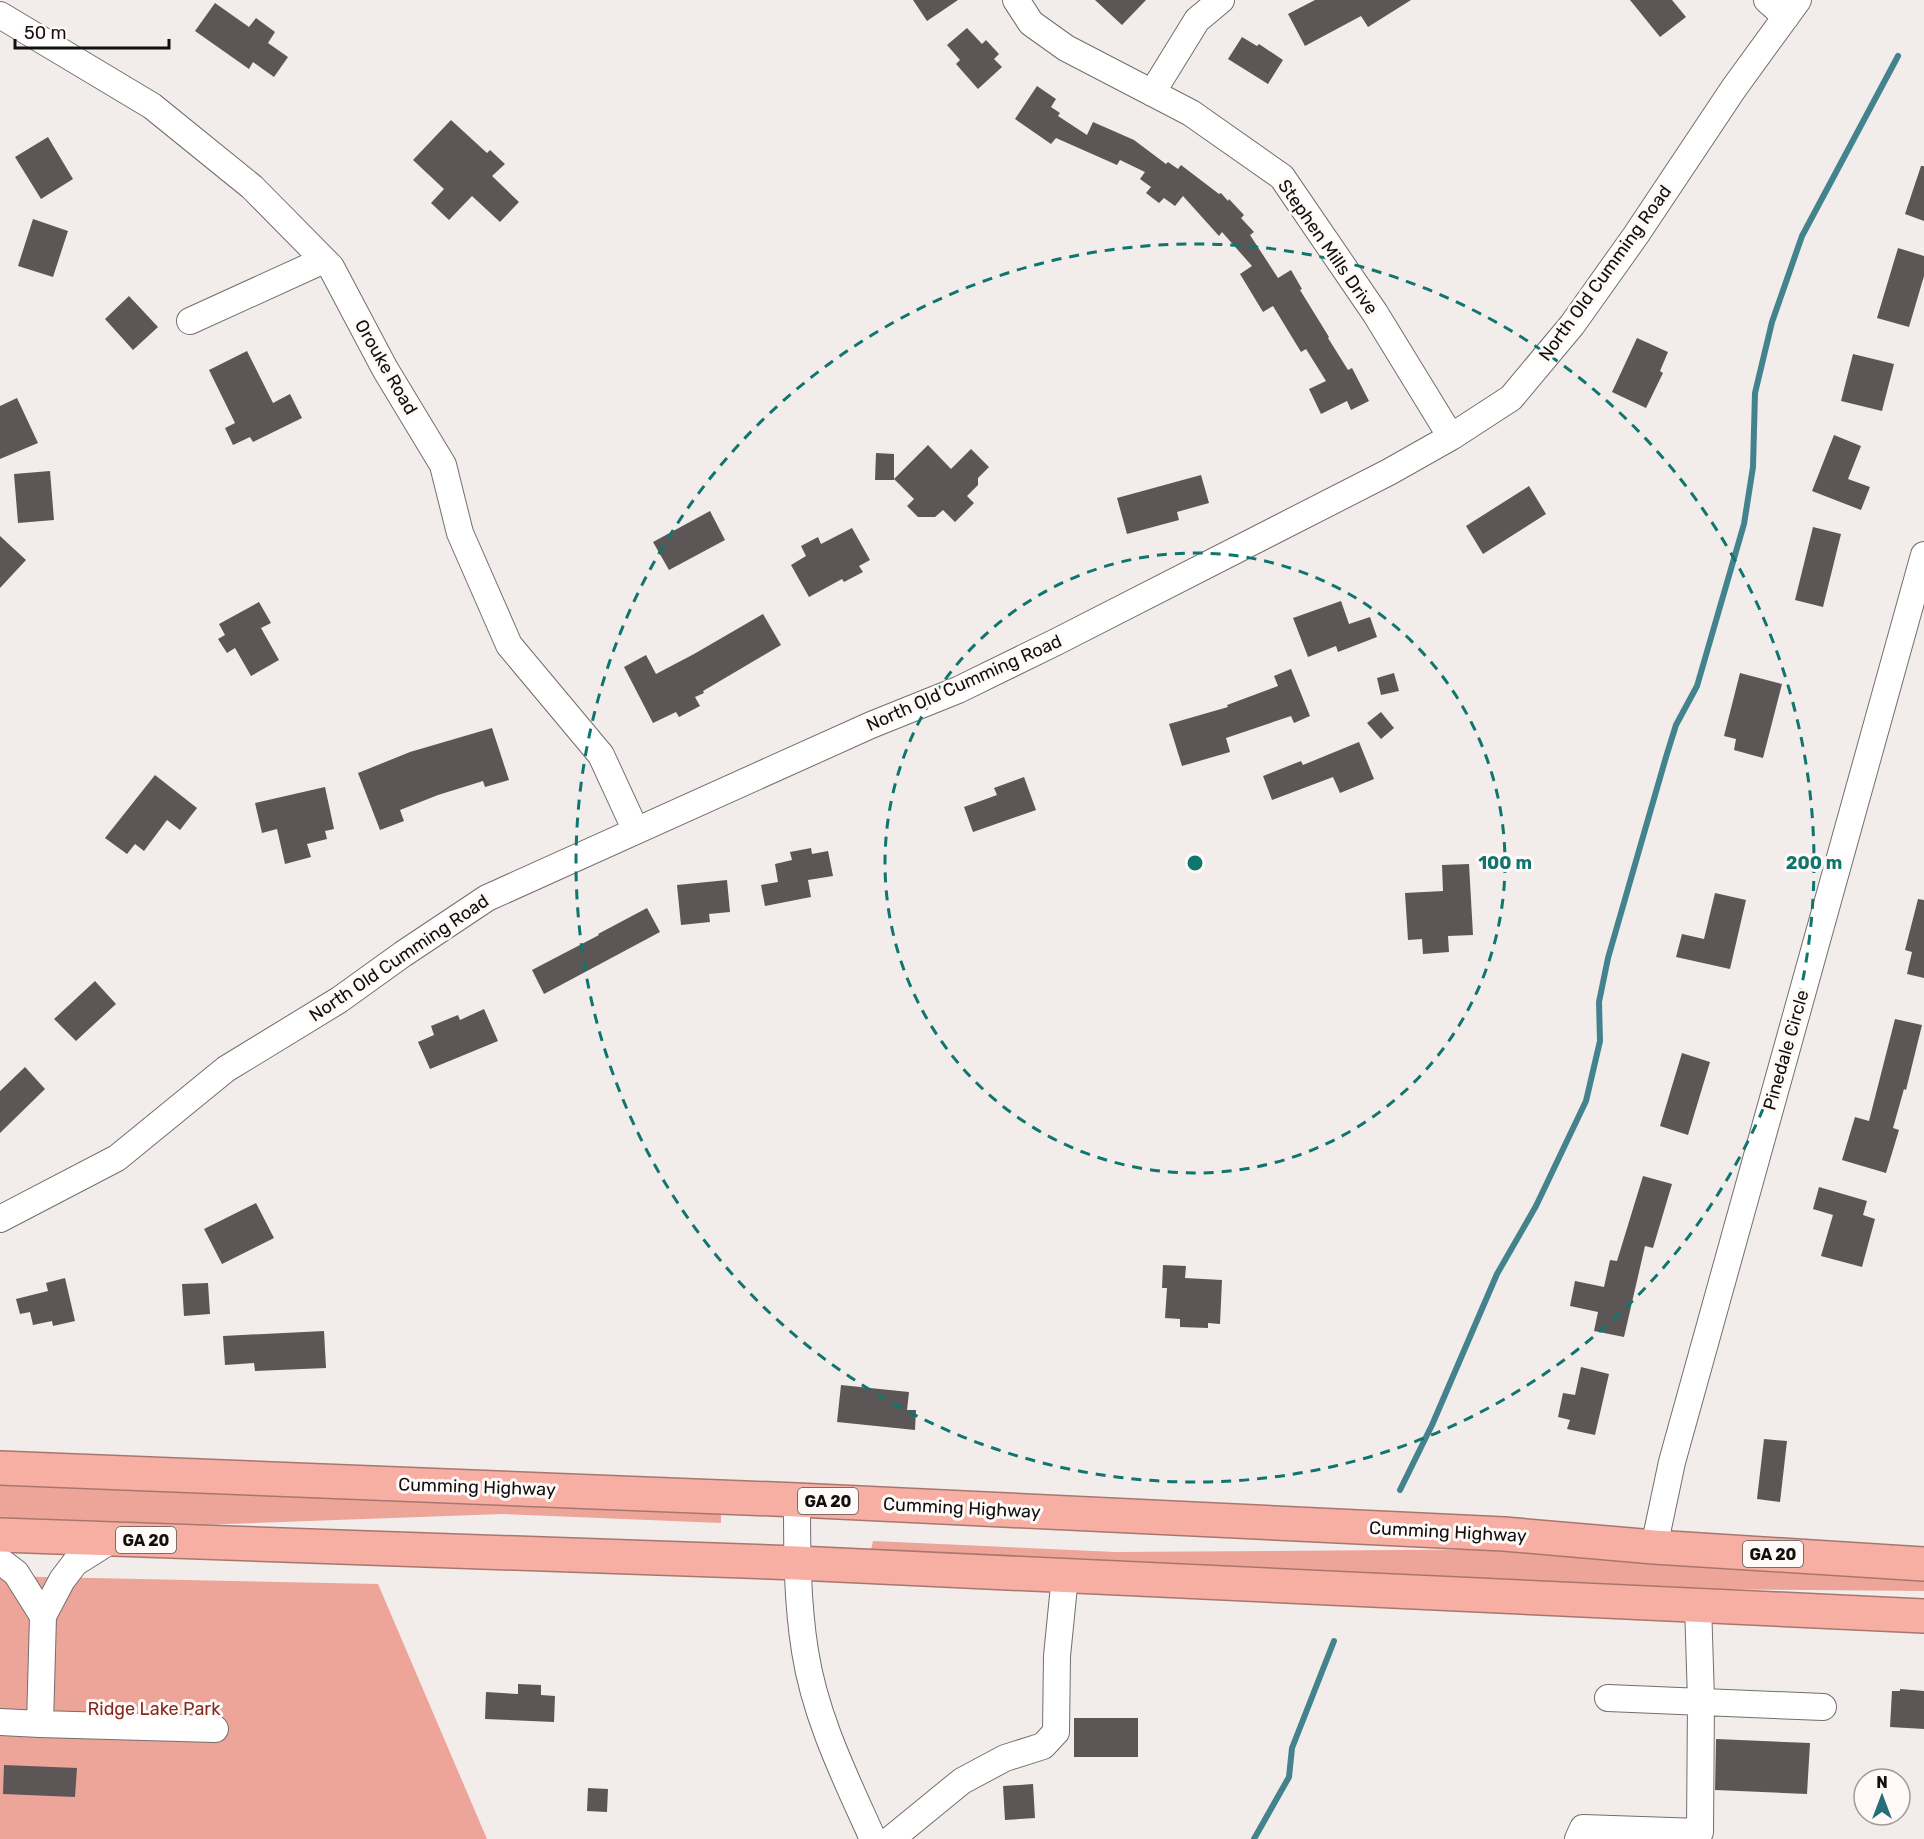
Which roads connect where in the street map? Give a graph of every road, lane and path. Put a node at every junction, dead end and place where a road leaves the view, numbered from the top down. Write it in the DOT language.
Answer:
graph roads {
  1 [pos="1016,0"];
  2 [pos="1221,0"];
  3 [pos="1784,6"];
  4 [pos="0,15"];
  5 [pos="1152,93"];
  6 [pos="324,260"];
  7 [pos="190,321"];
  8 [pos="1450,437"];
  9 [pos="1924,555"];
  10 [pos="636,831"];
  11 [pos="0,1219"];
  12 [pos="0,1468"];
  13 [pos="797,1500"];
  14 [pos="0,1534"];
  15 [pos="114,1539"];
  16 [pos="1654,1546"];
  17 [pos="0,1561"];
  18 [pos="797,1563"];
  19 [pos="1924,1564"];
  20 [pos="1065,1576"];
  21 [pos="1698,1604"];
  22 [pos="43,1616"];
  23 [pos="1924,1616"];
  24 [pos="1608,1698"];
  25 [pos="1701,1700"];
  26 [pos="1824,1707"];
  27 [pos="0,1722"];
  28 [pos="40,1724"];
  29 [pos="215,1729"];
  30 [pos="873,1839"];
  31 [pos="891,1839"];
  32 [pos="1578,1839"];
  1 -- 5 [label="street, Stephen Mills Drive"];
  2 -- 5 [label="street"];
  3 -- 8 [label="street, North Old Cumming Road"];
  4 -- 6 [label="street, Orouke Road"];
  5 -- 8 [label="street, Stephen Mills Drive"];
  6 -- 7 [label="street"];
  6 -- 10 [label="street, Orouke Road"];
  8 -- 10 [label="street, North Old Cumming Road"];
  9 -- 16 [label="street, Pinedale Circle"];
  10 -- 11 [label="street, North Old Cumming Road"];
  12 -- 13 [label="highway, Cumming Highway / GA 20"];
  13 -- 16 [label="highway, Cumming Highway / GA 20"];
  13 -- 18 [label="street"];
  14 -- 15 [label="highway, GA 20"];
  15 -- 18 [label="highway, GA 20"];
  15 -- 22 [label="street"];
  16 -- 19 [label="highway, Cumming Highway / GA 20"];
  17 -- 22 [label="street"];
  18 -- 20 [label="highway, GA 20"];
  18 -- 30 [label="street"];
  20 -- 21 [label="highway, GA 20"];
  20 -- 31 [label="street"];
  21 -- 23 [label="highway, GA 20"];
  21 -- 25 [label="street"];
  22 -- 28 [label="street"];
  24 -- 25 [label="street"];
  25 -- 26 [label="street"];
  25 -- 32 [label="street"];
  27 -- 28 [label="street"];
  28 -- 29 [label="street"];
}
